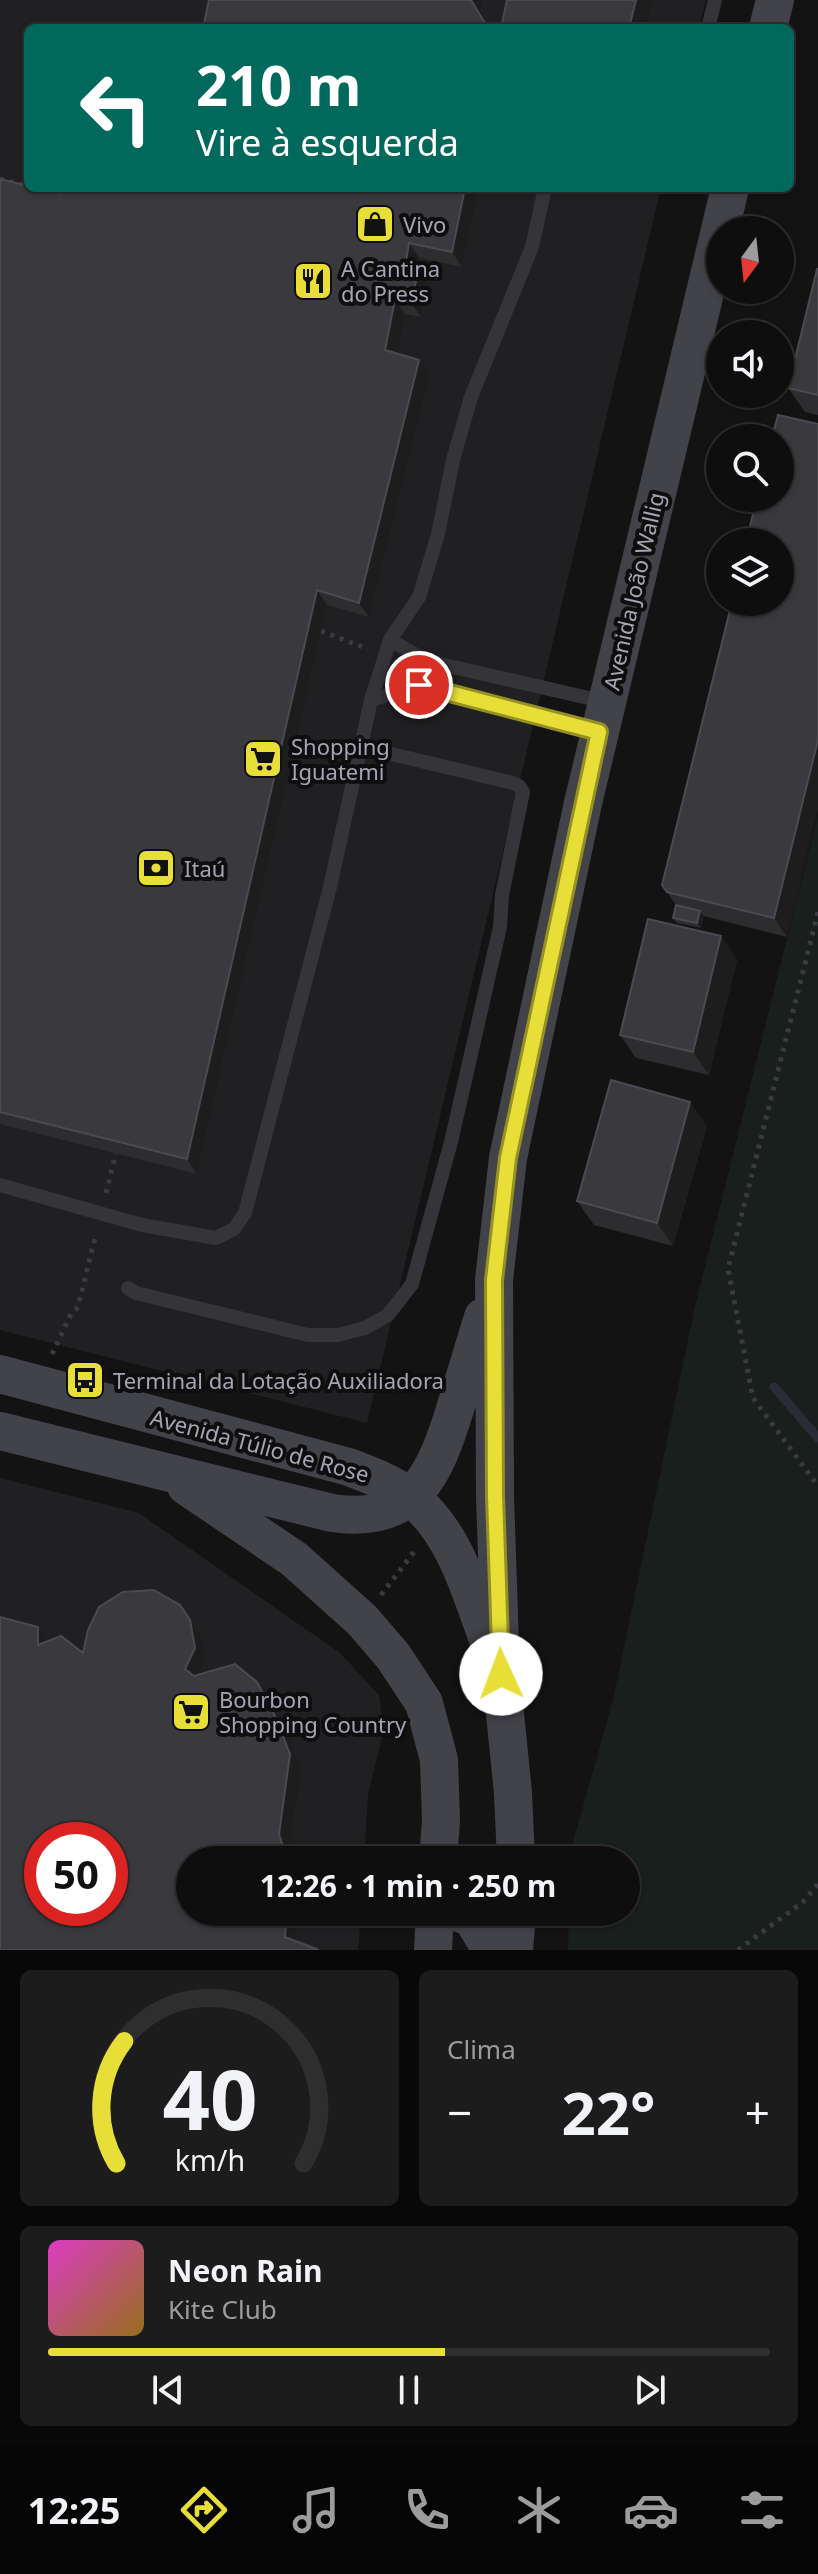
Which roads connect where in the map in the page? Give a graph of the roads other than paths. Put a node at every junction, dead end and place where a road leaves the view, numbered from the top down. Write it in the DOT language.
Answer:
graph roads {
  1 [pos="715,0"];
  2 [pos="775,0"];
  3 [pos="709,24"];
  4 [pos="769,24"];
  5 [pos="544,192"];
  6 [pos="729,192"];
  7 [pos="390,640"];
  8 [pos="371,700"];
  9 [pos="603,717"];
  10 [pos="362,747"];
  11 [pos="0,1185"];
  12 [pos="494,1280"];
  13 [pos="128,1288"];
  14 [pos="0,1374"];
  15 [pos="0,1431"];
  16 [pos="168,1473"];
  17 [pos="411,1497"];
  18 [pos="501,1674"];
  19 [pos="439,1846"];
  20 [pos="515,1846"];
  21 [pos="434,1926"];
  22 [pos="477,1926"];
  23 [pos="516,1926"];
  24 [pos="433,1950"];
  25 [pos="491,1950"];
  26 [pos="514,1950"];
  1 -- 3 [label="lane"];
  2 -- 4 [label="main road"];
  5 -- 7 [label="lane"];
  6 -- 9 [label="main road, Avenida João Wallig"];
  7 -- 8 [label="lane"];
  7 -- 9 [label="lane"];
  8 -- 9 [label="lane"];
  8 -- 10 [label="lane"];
  9 -- 12 [label="main road, Avenida João Wallig"];
  10 -- 11 [label="lane"];
  10 -- 13 [label="lane"];
  12 -- 17 [label="main road, Avenida João Wallig"];
  12 -- 18 [label="main road, Avenida João Wallig"];
  14 -- 17 [label="main road, Avenida Túlio de Rose"];
  15 -- 16 [label="main road, Avenida Túlio de Rose"];
  16 -- 17 [label="main road, Avenida Túlio de Rose"];
  16 -- 19 [label="main road, Avenida Túlio de Rose"];
  17 -- 18 [label="main road, Avenida João Wallig"];
  18 -- 20 [label="main road, Avenida João Wallig"];
  21 -- 24 [label="main road"];
  22 -- 25 [label="main road"];
  23 -- 26 [label="main road"];
}
